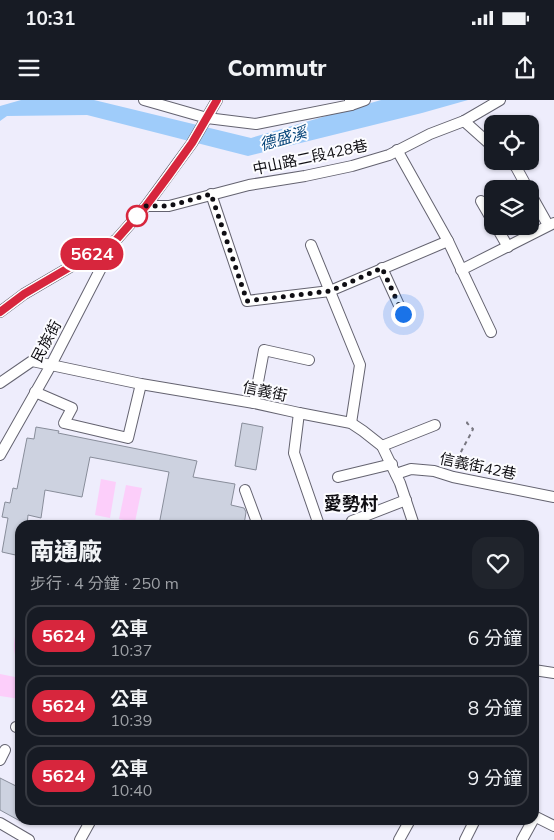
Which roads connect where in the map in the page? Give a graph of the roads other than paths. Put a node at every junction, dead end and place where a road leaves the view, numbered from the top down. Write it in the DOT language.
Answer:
graph roads {
  1 [pos="144,100"];
  2 [pos="217,100"];
  3 [pos="365,100"];
  4 [pos="500,100"];
  5 [pos="350,102"];
  6 [pos="207,118"];
  7 [pos="464,121"];
  8 [pos="484,139"];
  9 [pos="398,150"];
  10 [pos="211,194"];
  11 [pos="481,201"];
  12 [pos="146,206"];
  13 [pos="484,206"];
  14 [pos="539,206"];
  15 [pos="551,224"];
  16 [pos="501,235"];
  17 [pos="116,240"];
  18 [pos="448,241"];
  19 [pos="311,245"];
  20 [pos="508,246"];
  21 [pos="382,268"];
  22 [pos="461,270"];
  23 [pos="330,291"];
  24 [pos="0,312"];
  25 [pos="403,314"];
  26 [pos="491,332"];
  27 [pos="309,360"];
  28 [pos="51,365"];
  29 [pos="0,383"];
  30 [pos="141,384"];
  31 [pos="35,392"];
  32 [pos="254,403"];
  33 [pos="299,413"];
  34 [pos="351,423"];
  35 [pos="435,425"];
  36 [pos="382,446"];
  37 [pos="0,455"];
  38 [pos="394,469"];
  39 [pos="338,478"];
  40 [pos="245,490"];
  41 [pos="554,496"];
  42 [pos="406,500"];
  43 [pos="256,520"];
  44 [pos="317,520"];
  45 [pos="355,520"];
  46 [pos="412,520"];
  47 [pos="539,671"];
  48 [pos="554,673"];
  49 [pos="5,750"];
  50 [pos="0,760"];
  51 [pos="539,819"];
  52 [pos="0,823"];
  53 [pos="88,825"];
  54 [pos="407,825"];
  55 [pos="472,825"];
  56 [pos="530,825"];
  57 [pos="554,826"];
  58 [pos="29,840"];
  59 [pos="80,840"];
  60 [pos="399,840"];
  61 [pos="465,840"];
  62 [pos="522,840"];
  1 -- 6 [label="street"];
  2 -- 6 [label="street"];
  3 -- 5 [label="street"];
  4 -- 7 [label="street, 中山路二段428巷"];
  5 -- 6 [label="street"];
  6 -- 12 [label="street"];
  7 -- 8 [label="street"];
  7 -- 9 [label="street, 中山路二段428巷"];
  9 -- 10 [label="street, 中山路二段428巷"];
  9 -- 18 [label="street"];
  10 -- 12 [label="street, 中山路二段428巷"];
  10 -- 23 [label="street"];
  11 -- 13 [label="street"];
  12 -- 17 [label="street"];
  14 -- 15 [label="street"];
  15 -- 20 [label="street"];
  16 -- 20 [label="street"];
  17 -- 24 [label="street"];
  17 -- 28 [label="street, 民族街"];
  18 -- 21 [label="street"];
  18 -- 22 [label="street"];
  19 -- 23 [label="street"];
  20 -- 22 [label="street"];
  21 -- 23 [label="street"];
  21 -- 25 [label="street"];
  22 -- 26 [label="street"];
  23 -- 34 [label="street"];
  27 -- 32 [label="street"];
  28 -- 29 [label="street, 信義街"];
  28 -- 30 [label="street, 信義街"];
  28 -- 31 [label="street, 民族街"];
  30 -- 31 [label="street"];
  30 -- 32 [label="street, 信義街"];
  31 -- 37 [label="street, 民族街"];
  32 -- 33 [label="street, 信義街"];
  33 -- 34 [label="street, 信義街"];
  33 -- 44 [label="street"];
  34 -- 36 [label="street, 信義街"];
  35 -- 36 [label="street"];
  36 -- 38 [label="street, 信義街"];
  38 -- 39 [label="street, 信義街42巷"];
  38 -- 41 [label="street, 信義街42巷"];
  38 -- 42 [label="street, 信義街"];
  40 -- 43 [label="street"];
  42 -- 45 [label="street"];
  42 -- 46 [label="street, 信義街"];
  47 -- 48 [label="street"];
  49 -- 50 [label="street"];
  51 -- 57 [label="street"];
  52 -- 58 [label="street"];
  53 -- 59 [label="street"];
  54 -- 60 [label="street"];
  55 -- 61 [label="street"];
  56 -- 62 [label="street"];
}
